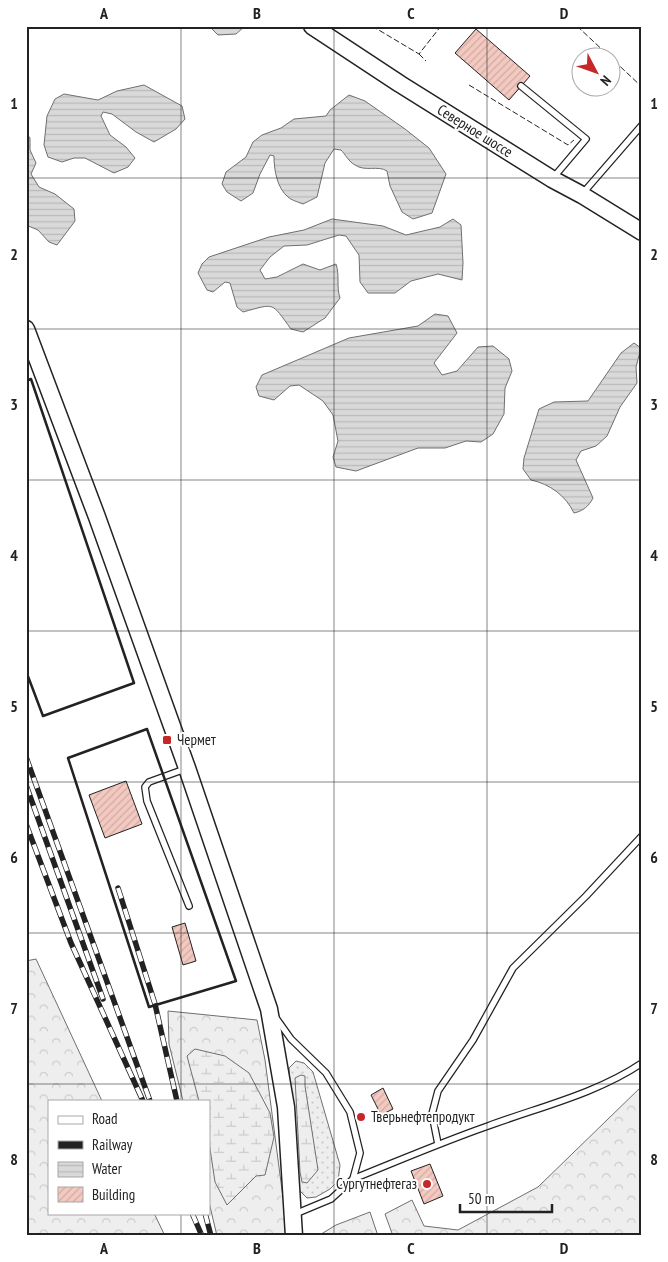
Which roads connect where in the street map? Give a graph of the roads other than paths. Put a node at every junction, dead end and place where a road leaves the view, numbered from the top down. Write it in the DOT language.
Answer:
graph roads {
  1 [pos="312,26"];
  2 [pos="521,86"];
  3 [pos="642,125"];
  4 [pos="552,179"];
  5 [pos="582,195"];
  6 [pos="642,232"];
  7 [pos="26,329"];
  8 [pos="187,768"];
  9 [pos="642,836"];
  10 [pos="190,906"];
  11 [pos="269,1009"];
  12 [pos="642,1063"];
  13 [pos="438,1144"];
  14 [pos="353,1179"];
  15 [pos="293,1214"];
  16 [pos="294,1236"];
  1 -- 4 [label="street, Северное шоссе"];
  2 -- 4 [label="lane"];
  3 -- 5 [label="lane"];
  4 -- 5 [label="street, Северное шоссе"];
  5 -- 6 [label="street, Северное шоссе"];
  7 -- 8 [label="street"];
  8 -- 10 [label="lane"];
  8 -- 11 [label="street"];
  9 -- 13 [label="lane"];
  11 -- 14 [label="lane"];
  11 -- 15 [label="street"];
  12 -- 13 [label="lane"];
  13 -- 14 [label="lane"];
  14 -- 15 [label="lane"];
  15 -- 16 [label="street"];
}
